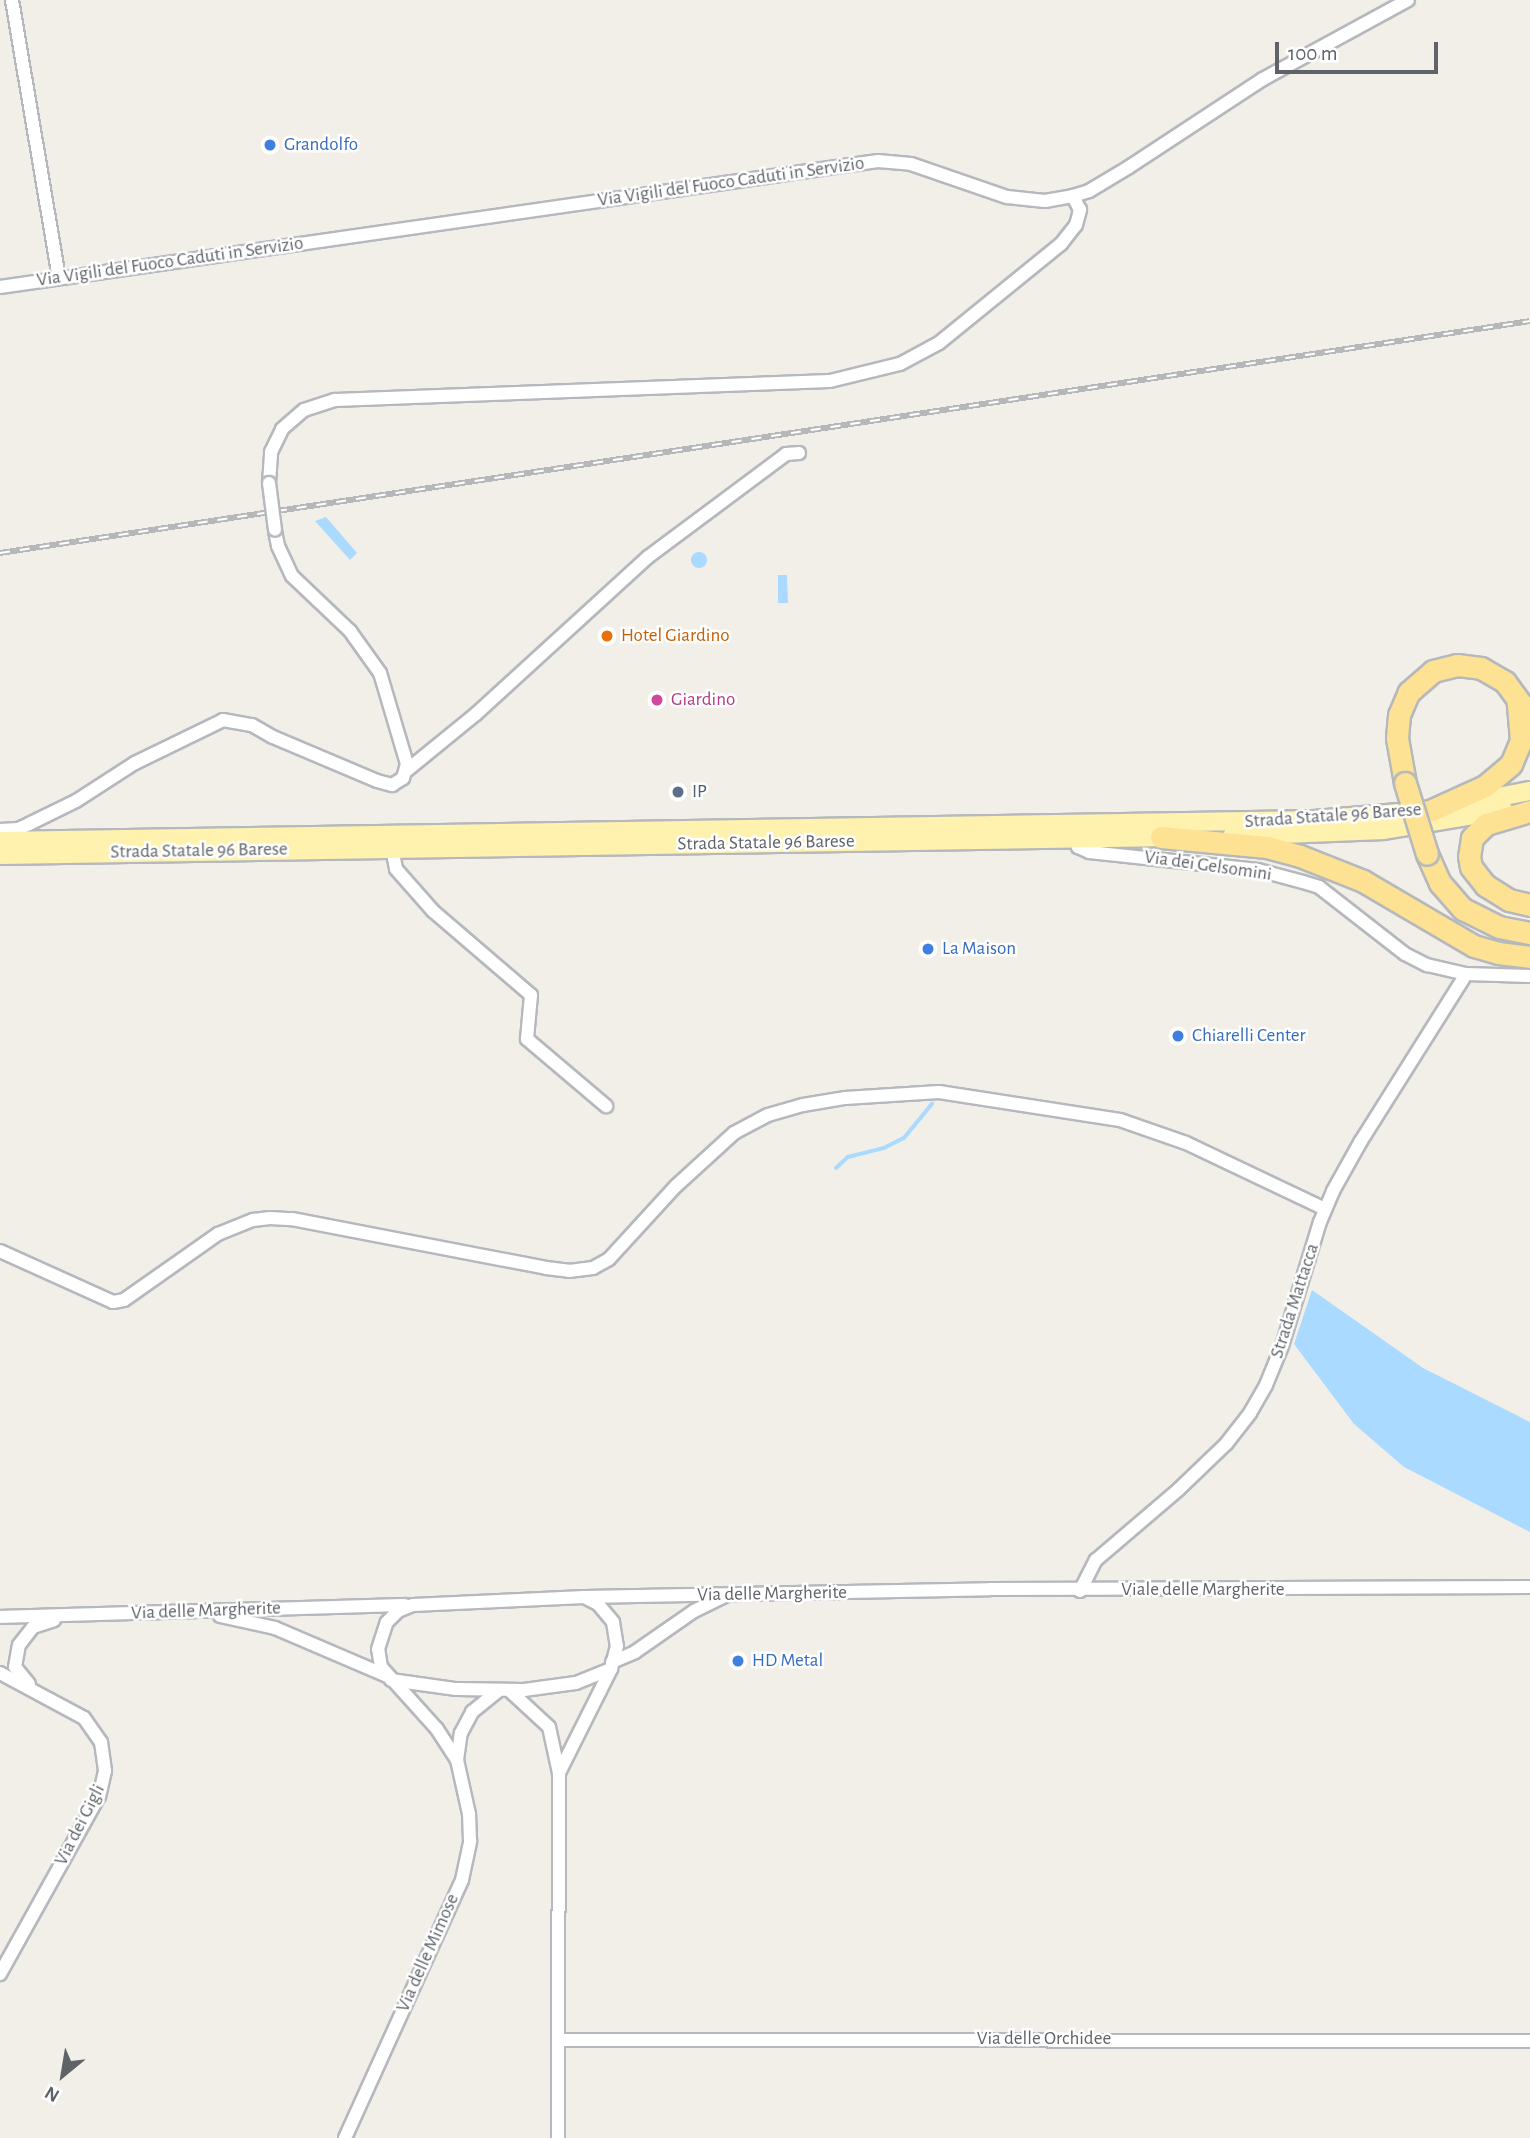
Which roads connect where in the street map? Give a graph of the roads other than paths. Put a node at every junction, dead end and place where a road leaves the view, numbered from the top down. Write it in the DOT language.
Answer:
graph roads {
  1 [pos="12,0"];
  2 [pos="1408,0"];
  3 [pos="1073,196"];
  4 [pos="59,277"];
  5 [pos="0,287"];
  6 [pos="799,453"];
  7 [pos="1524,709"];
  8 [pos="406,771"];
  9 [pos="1530,791"];
  10 [pos="1530,804"];
  11 [pos="1432,810"];
  12 [pos="1530,811"];
  13 [pos="1,833"];
  14 [pos="1161,837"];
  15 [pos="1079,838"];
  16 [pos="392,848"];
  17 [pos="0,855"];
  18 [pos="1530,905"];
  19 [pos="1530,933"];
  20 [pos="1530,957"];
  21 [pos="1466,974"];
  22 [pos="1530,976"];
  23 [pos="606,1106"];
  24 [pos="1325,1209"];
  25 [pos="0,1251"];
  26 [pos="1530,1587"];
  27 [pos="1080,1591"];
  28 [pos="877,1592"];
  29 [pos="729,1594"];
  30 [pos="584,1597"];
  31 [pos="412,1605"];
  32 [pos="188,1613"];
  33 [pos="65,1615"];
  34 [pos="0,1617"];
  35 [pos="611,1666"];
  36 [pos="0,1673"];
  37 [pos="388,1678"];
  38 [pos="504,1690"];
  39 [pos="40,1693"];
  40 [pos="457,1760"];
  41 [pos="559,1773"];
  42 [pos="0,1974"];
  43 [pos="558,2040"];
  44 [pos="1530,2041"];
  45 [pos="345,2138"];
  46 [pos="558,2138"];
  1 -- 4 [label="street"];
  2 -- 3 [label="street, Via Vigili del Fuoco Caduti in Servizio"];
  3 -- 4 [label="street, Via Vigili del Fuoco Caduti in Servizio"];
  3 -- 8 [label="street, bridge"];
  4 -- 5 [label="street, Via Vigili del Fuoco Caduti in Servizio"];
  6 -- 8 [label="street"];
  7 -- 11 [label="highway"];
  7 -- 19 [label="highway, bridge"];
  8 -- 13 [label="street"];
  9 -- 11 [label="main road, Strada Statale 96 Barese"];
  10 -- 14 [label="main road, Strada Statale 96 Barese"];
  11 -- 13 [label="main road, Strada Statale 96 Barese"];
  12 -- 18 [label="highway"];
  14 -- 15 [label="main road, Strada Statale 96 Barese"];
  14 -- 20 [label="highway"];
  15 -- 16 [label="main road, Strada Statale 96 Barese"];
  15 -- 21 [label="street, Via dei Gelsomini"];
  16 -- 17 [label="main road, Strada Statale 96 Barese"];
  16 -- 23 [label="street"];
  21 -- 22 [label="street, Via dei Gelsomini"];
  21 -- 24 [label="street, Strada Mattacca"];
  24 -- 25 [label="street"];
  24 -- 27 [label="street, Strada Mattacca"];
  26 -- 27 [label="street, Viale delle Margherite"];
  27 -- 28 [label="street, Viale delle Margherite"];
  28 -- 29 [label="street, Via delle Margherite"];
  29 -- 30 [label="street, Via delle Margherite"];
  29 -- 35 [label="street"];
  30 -- 31 [label="street, Via delle Margherite"];
  30 -- 35 [label="street"];
  31 -- 32 [label="street, Via delle Margherite"];
  31 -- 37 [label="street"];
  32 -- 33 [label="street, Via delle Margherite"];
  32 -- 37 [label="street"];
  33 -- 34 [label="street, Via delle Margherite"];
  33 -- 39 [label="street, Via dei Gigli"];
  35 -- 38 [label="street"];
  35 -- 41 [label="street"];
  36 -- 39 [label="street, Via dei Gigli"];
  37 -- 38 [label="street"];
  37 -- 40 [label="street"];
  38 -- 40 [label="street"];
  38 -- 41 [label="street"];
  39 -- 42 [label="street, Via dei Gigli"];
  40 -- 45 [label="street, Via delle Mimose"];
  41 -- 43 [label="street"];
  43 -- 44 [label="street, Via delle Orchidee"];
  43 -- 46 [label="street"];
}
